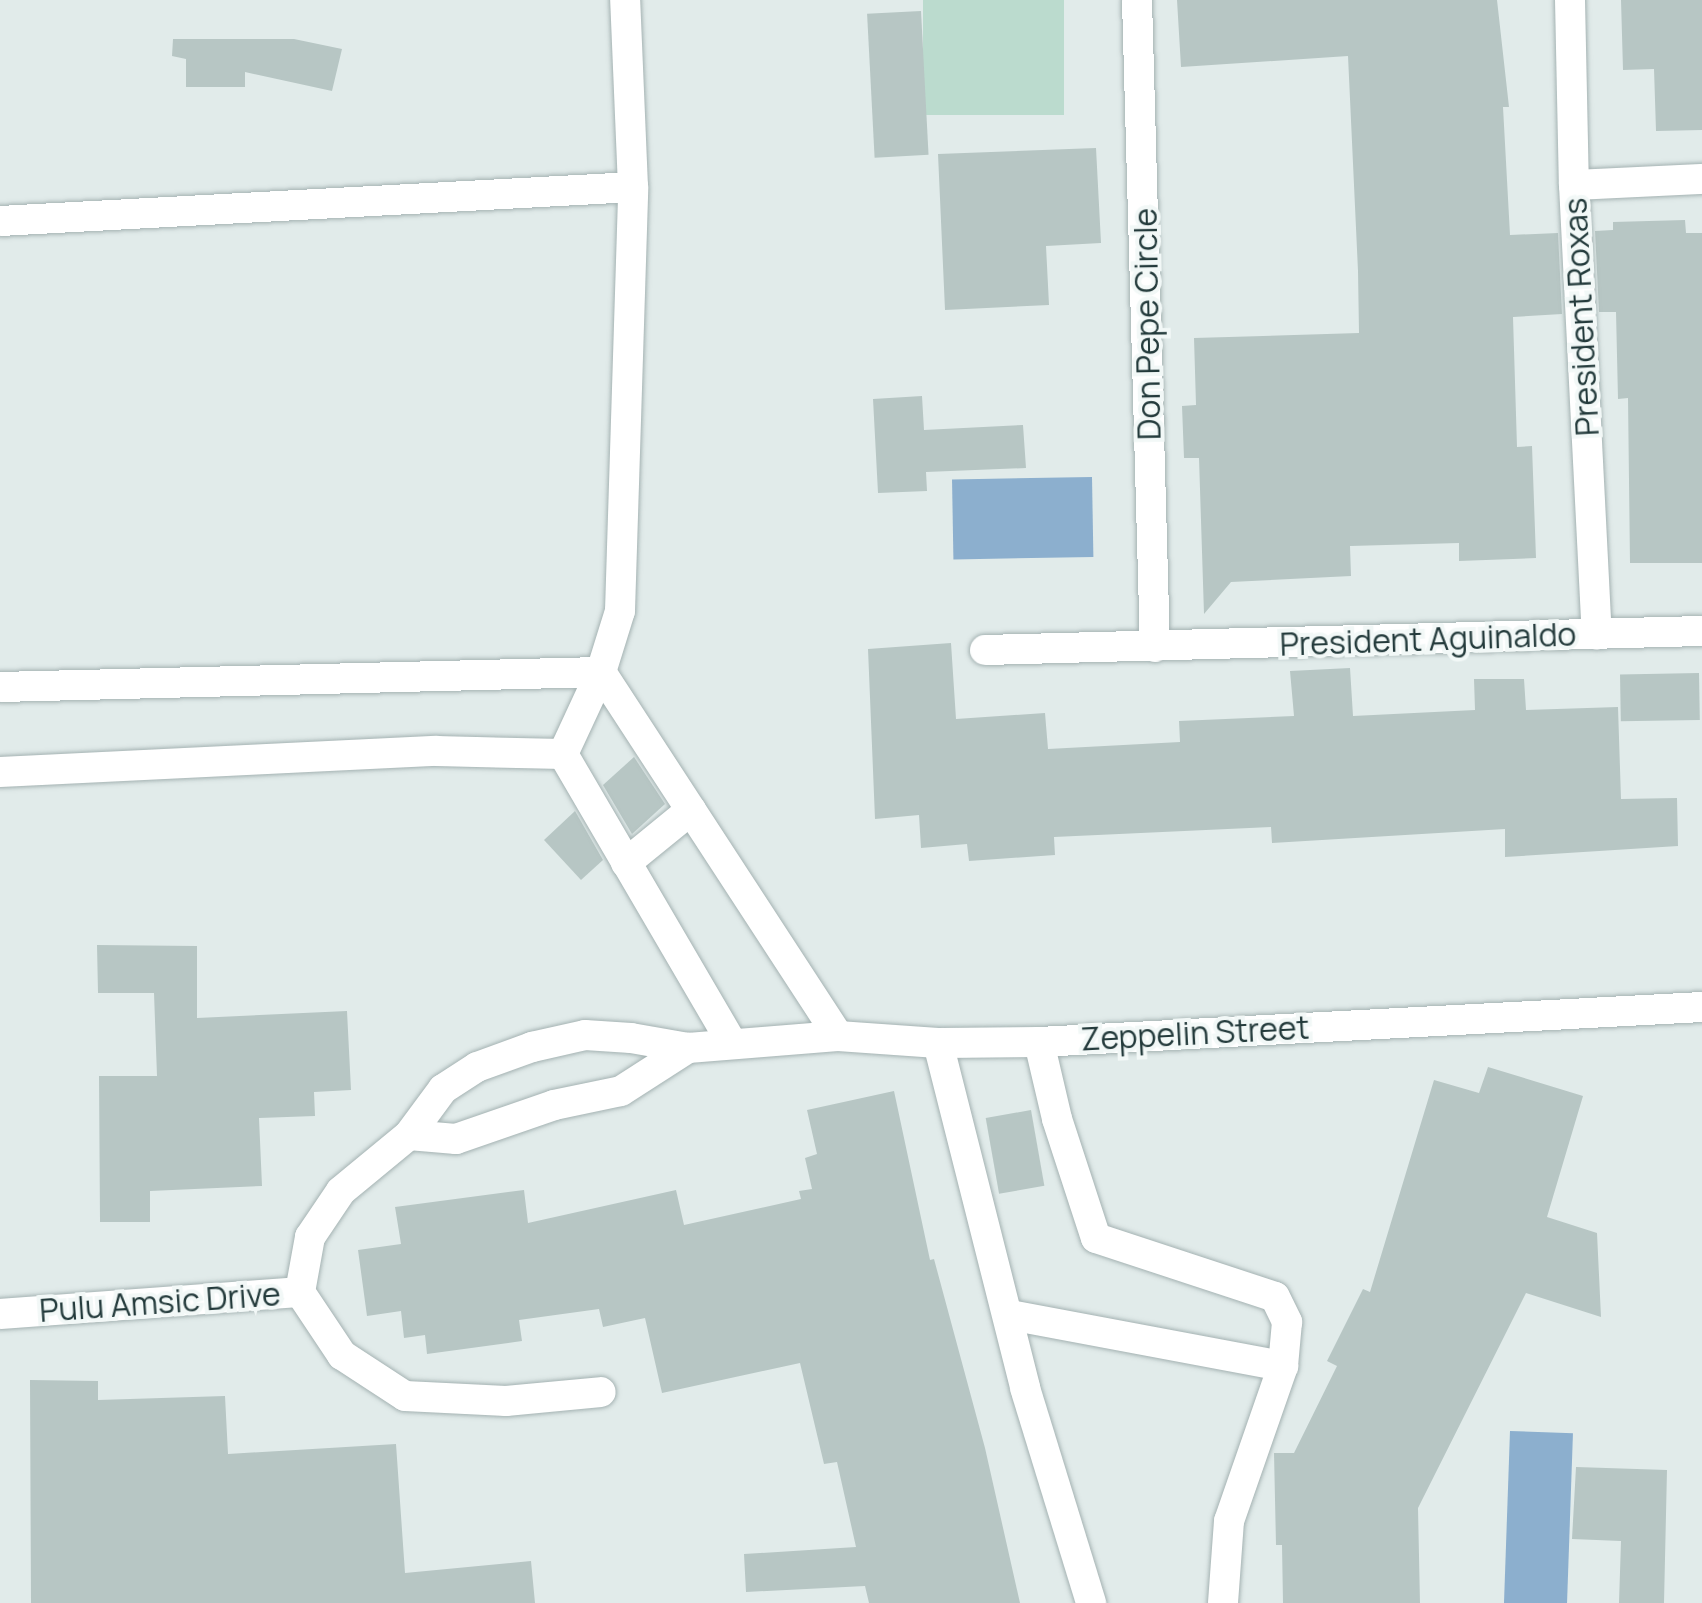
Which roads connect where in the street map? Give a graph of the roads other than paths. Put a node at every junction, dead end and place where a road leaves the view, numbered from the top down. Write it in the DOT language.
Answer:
graph roads {
  1 [pos="625,0"];
  2 [pos="1137,0"];
  3 [pos="1570,0"];
  4 [pos="1702,179"];
  5 [pos="1574,186"];
  6 [pos="633,187"];
  7 [pos="0,221"];
  8 [pos="1702,630"];
  9 [pos="1597,634"];
  10 [pos="1155,647"];
  11 [pos="985,650"];
  12 [pos="601,672"];
  13 [pos="0,686"];
  14 [pos="563,754"];
  15 [pos="0,772"];
  16 [pos="691,810"];
  17 [pos="626,863"];
  18 [pos="1702,1007"];
  19 [pos="838,1036"];
  20 [pos="1039,1042"];
  21 [pos="938,1043"];
  22 [pos="732,1044"];
  23 [pos="688,1048"];
  24 [pos="409,1135"];
  25 [pos="300,1292"];
  26 [pos="0,1314"];
  27 [pos="1010,1316"];
  28 [pos="1283,1366"];
  29 [pos="601,1392"];
  30 [pos="1091,1603"];
  31 [pos="1223,1603"];
  1 -- 6 [label="street"];
  2 -- 10 [label="street, Don Pepe Circle"];
  3 -- 5 [label="street, President Roxas"];
  4 -- 5 [label="street"];
  5 -- 9 [label="street, President Roxas"];
  6 -- 7 [label="street"];
  6 -- 12 [label="street"];
  8 -- 9 [label="street, President Aguinaldo"];
  9 -- 10 [label="street, President Aguinaldo"];
  10 -- 11 [label="street, President Aguinaldo"];
  12 -- 13 [label="street"];
  12 -- 14 [label="street"];
  12 -- 16 [label="street"];
  14 -- 15 [label="street"];
  14 -- 17 [label="street"];
  16 -- 17 [label="street"];
  16 -- 19 [label="street"];
  17 -- 22 [label="street"];
  18 -- 20 [label="street, Zeppelin Street"];
  19 -- 21 [label="street, Zeppelin Street"];
  19 -- 22 [label="street, Zeppelin Street"];
  20 -- 21 [label="street, Zeppelin Street"];
  20 -- 28 [label="street"];
  21 -- 27 [label="street"];
  22 -- 23 [label="street, Zeppelin Street"];
  23 -- 24 [label="street"];
  23 -- 24 [label="street, Pulu Amsic Drive"];
  24 -- 25 [label="street, Pulu Amsic Drive"];
  25 -- 26 [label="street, Pulu Amsic Drive"];
  25 -- 29 [label="street"];
  27 -- 28 [label="street"];
  27 -- 30 [label="street"];
  28 -- 31 [label="street"];
}
